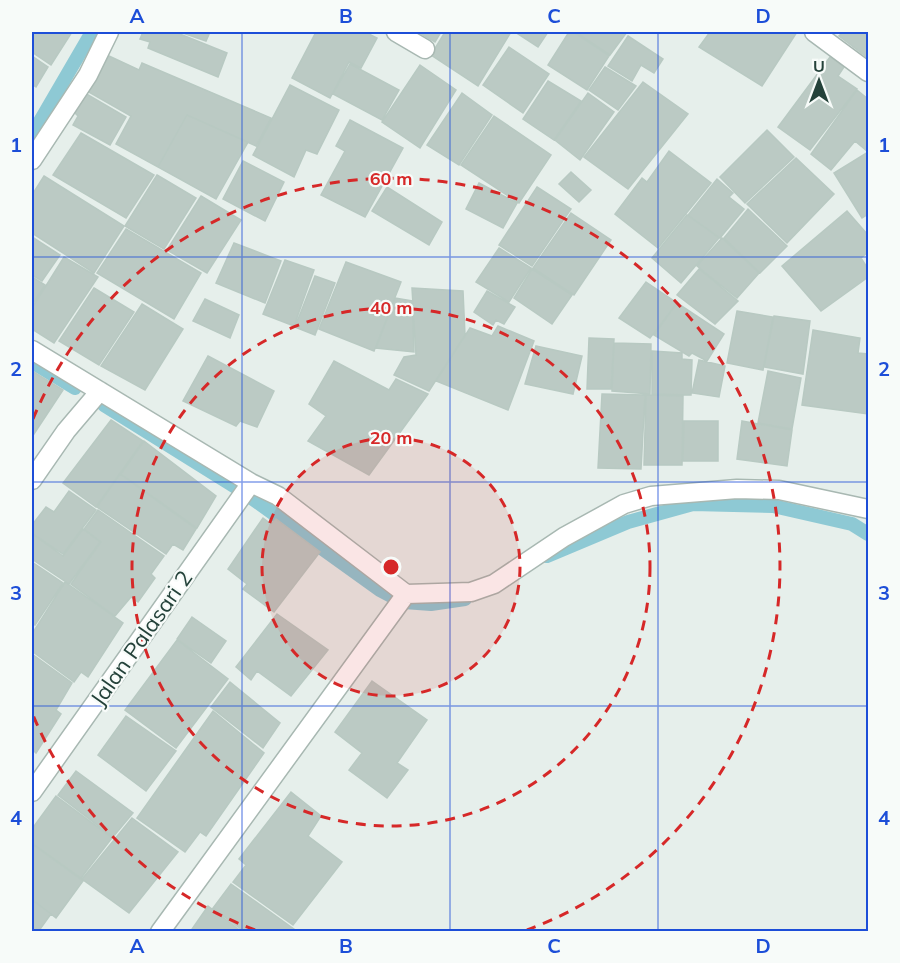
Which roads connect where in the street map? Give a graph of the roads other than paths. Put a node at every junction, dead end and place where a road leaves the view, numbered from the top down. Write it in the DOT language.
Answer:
graph roads {
  1 [pos="108,32"];
  2 [pos="396,32"];
  3 [pos="814,32"];
  4 [pos="425,49"];
  5 [pos="868,72"];
  6 [pos="32,160"];
  7 [pos="32,350"];
  8 [pos="100,391"];
  9 [pos="32,480"];
  10 [pos="251,483"];
  11 [pos="868,508"];
  12 [pos="406,594"];
  13 [pos="32,792"];
  14 [pos="160,932"];
  1 -- 6 [label="street"];
  2 -- 4 [label="street"];
  3 -- 5 [label="street"];
  7 -- 8 [label="street"];
  8 -- 9 [label="street"];
  8 -- 10 [label="street"];
  10 -- 12 [label="street"];
  10 -- 13 [label="street, Jalan Palasari 2"];
  11 -- 12 [label="street"];
  12 -- 14 [label="street"];
}
